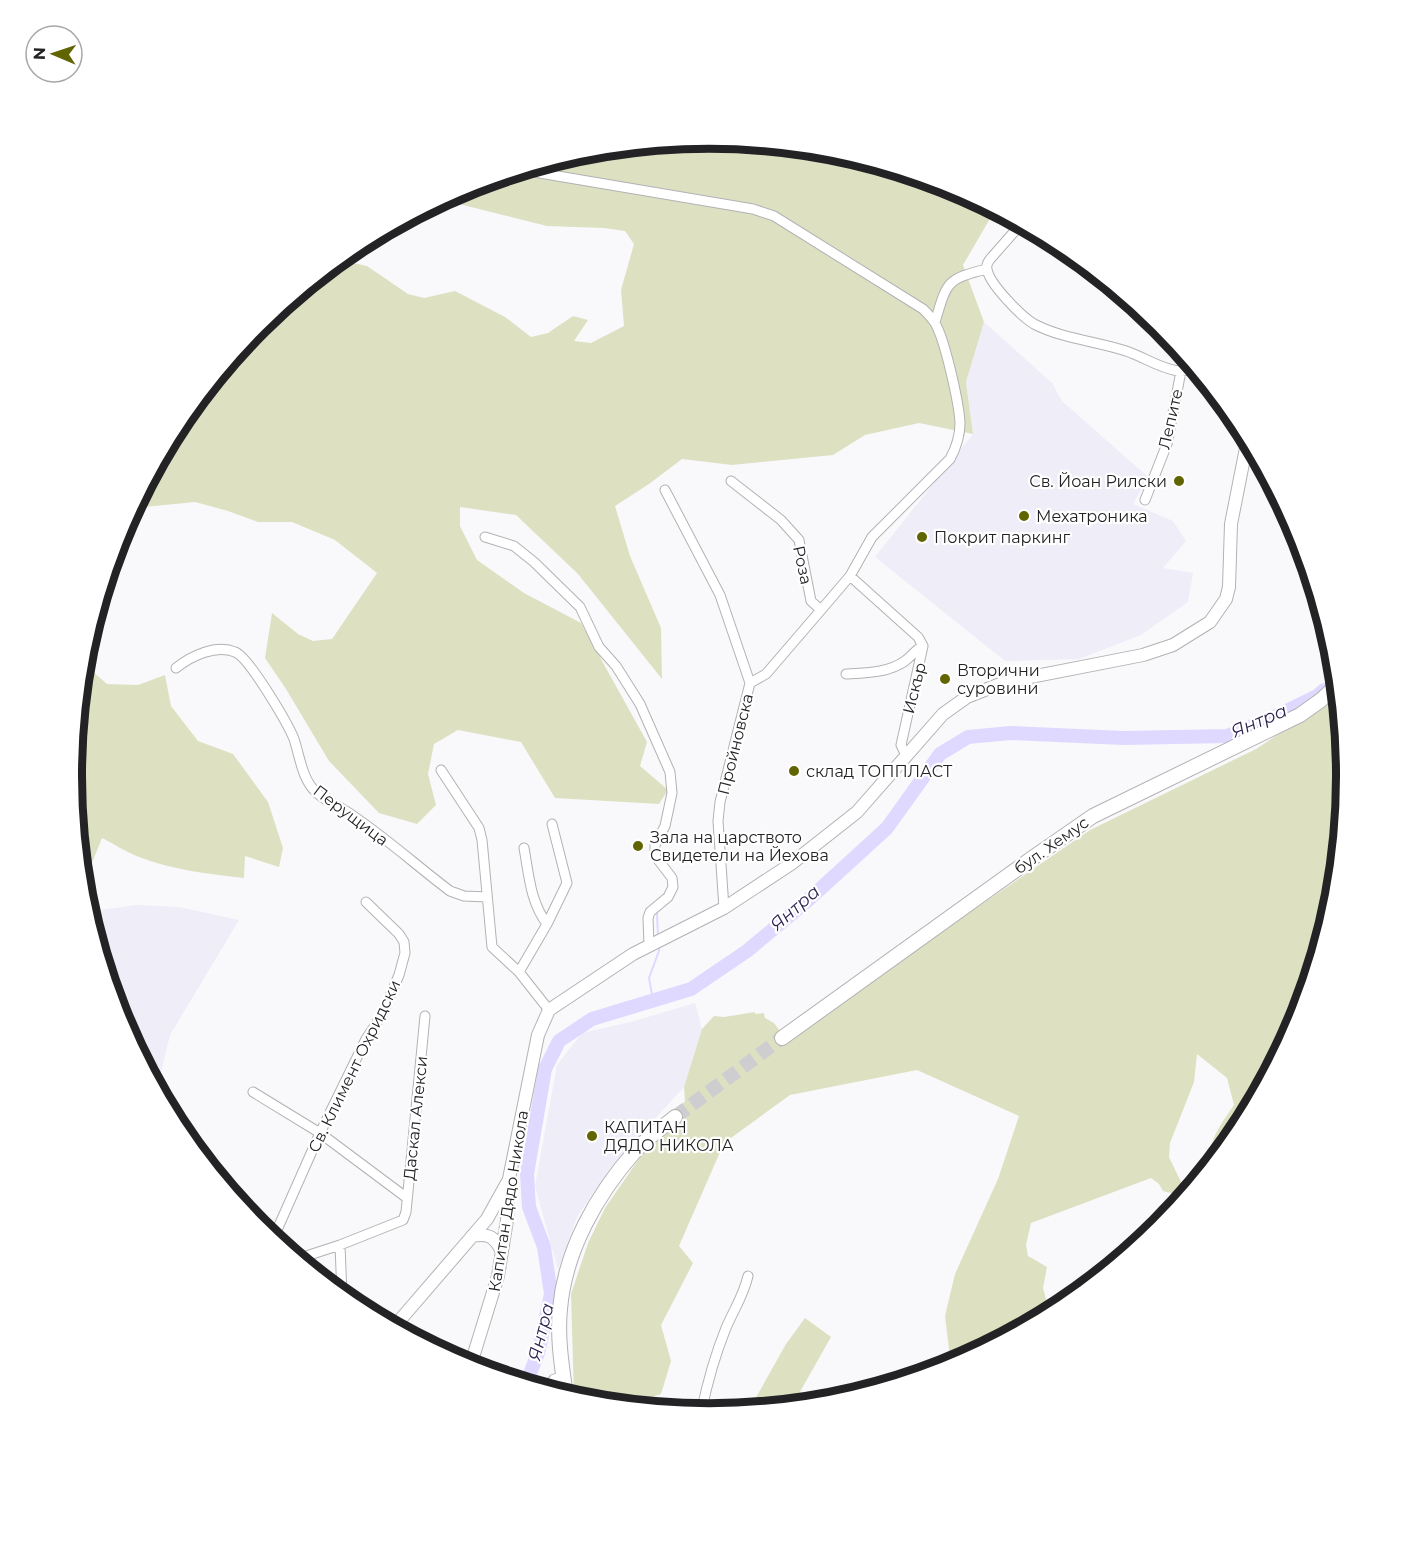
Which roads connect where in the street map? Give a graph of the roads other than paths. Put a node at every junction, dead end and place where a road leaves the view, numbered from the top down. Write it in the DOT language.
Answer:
graph roads {
  1 [pos="540,173"];
  2 [pos="1016,230"];
  3 [pos="987,269"];
  4 [pos="935,322"];
  5 [pos="1187,370"];
  6 [pos="1181,371"];
  7 [pos="1245,452"];
  8 [pos="731,482"];
  9 [pos="665,490"];
  10 [pos="1145,500"];
  11 [pos="485,537"];
  12 [pos="850,576"];
  13 [pos="820,610"];
  14 [pos="924,646"];
  15 [pos="176,668"];
  16 [pos="846,674"];
  17 [pos="750,683"];
  18 [pos="1330,691"];
  19 [pos="907,757"];
  20 [pos="441,770"];
  21 [pos="552,824"];
  22 [pos="524,848"];
  23 [pos="487,897"];
  24 [pos="366,902"];
  25 [pos="724,908"];
  26 [pos="547,924"];
  27 [pos="655,942"];
  28 [pos="519,972"];
  29 [pos="549,1010"];
  30 [pos="425,1016"];
  31 [pos="782,1038"];
  32 [pos="254,1092"];
  33 [pos="675,1117"];
  34 [pos="320,1133"];
  35 [pos="509,1179"];
  36 [pos="407,1198"];
  37 [pos="277,1230"];
  38 [pos="472,1236"];
  39 [pos="340,1245"];
  40 [pos="502,1252"];
  41 [pos="305,1256"];
  42 [pos="748,1276"];
  43 [pos="342,1284"];
  44 [pos="399,1321"];
  45 [pos="473,1357"];
  46 [pos="563,1377"];
  47 [pos="551,1383"];
  48 [pos="564,1386"];
  49 [pos="703,1404"];
  1 -- 4 [label="street"];
  2 -- 3 [label="street"];
  3 -- 4 [label="street"];
  3 -- 6 [label="street"];
  4 -- 12 [label="street"];
  5 -- 6 [label="street"];
  6 -- 10 [label="street, Лепите"];
  7 -- 19 [label="street"];
  8 -- 13 [label="street, Роза"];
  9 -- 17 [label="street, Пройновска"];
  11 -- 27 [label="street"];
  12 -- 13 [label="street"];
  12 -- 14 [label="street, Искър"];
  13 -- 17 [label="street"];
  14 -- 16 [label="street"];
  14 -- 19 [label="street, Искър"];
  15 -- 23 [label="street, Перущица"];
  17 -- 25 [label="street, Пройновска"];
  18 -- 31 [label="main road, бул. Хемус"];
  19 -- 25 [label="street"];
  20 -- 23 [label="street"];
  21 -- 26 [label="street"];
  22 -- 26 [label="street"];
  23 -- 28 [label="street"];
  24 -- 34 [label="street, Св. Климент Охридски"];
  25 -- 27 [label="street"];
  26 -- 28 [label="street"];
  27 -- 29 [label="street"];
  28 -- 29 [label="street"];
  29 -- 35 [label="street, Капитан Дядо Никола"];
  30 -- 36 [label="street, Даскал Алекси"];
  32 -- 34 [label="street"];
  33 -- 46 [label="main road"];
  34 -- 36 [label="street"];
  34 -- 37 [label="street, Св. Климент Охридски"];
  35 -- 38 [label="street"];
  35 -- 40 [label="street, Капитан Дядо Никола"];
  36 -- 39 [label="street, Даскал Алекси"];
  38 -- 40 [label="street"];
  38 -- 44 [label="street"];
  39 -- 41 [label="street"];
  39 -- 43 [label="street"];
  40 -- 45 [label="street, Капитан Дядо Никола"];
  42 -- 49 [label="street"];
  46 -- 47 [label="street"];
  46 -- 48 [label="main road"];
}
